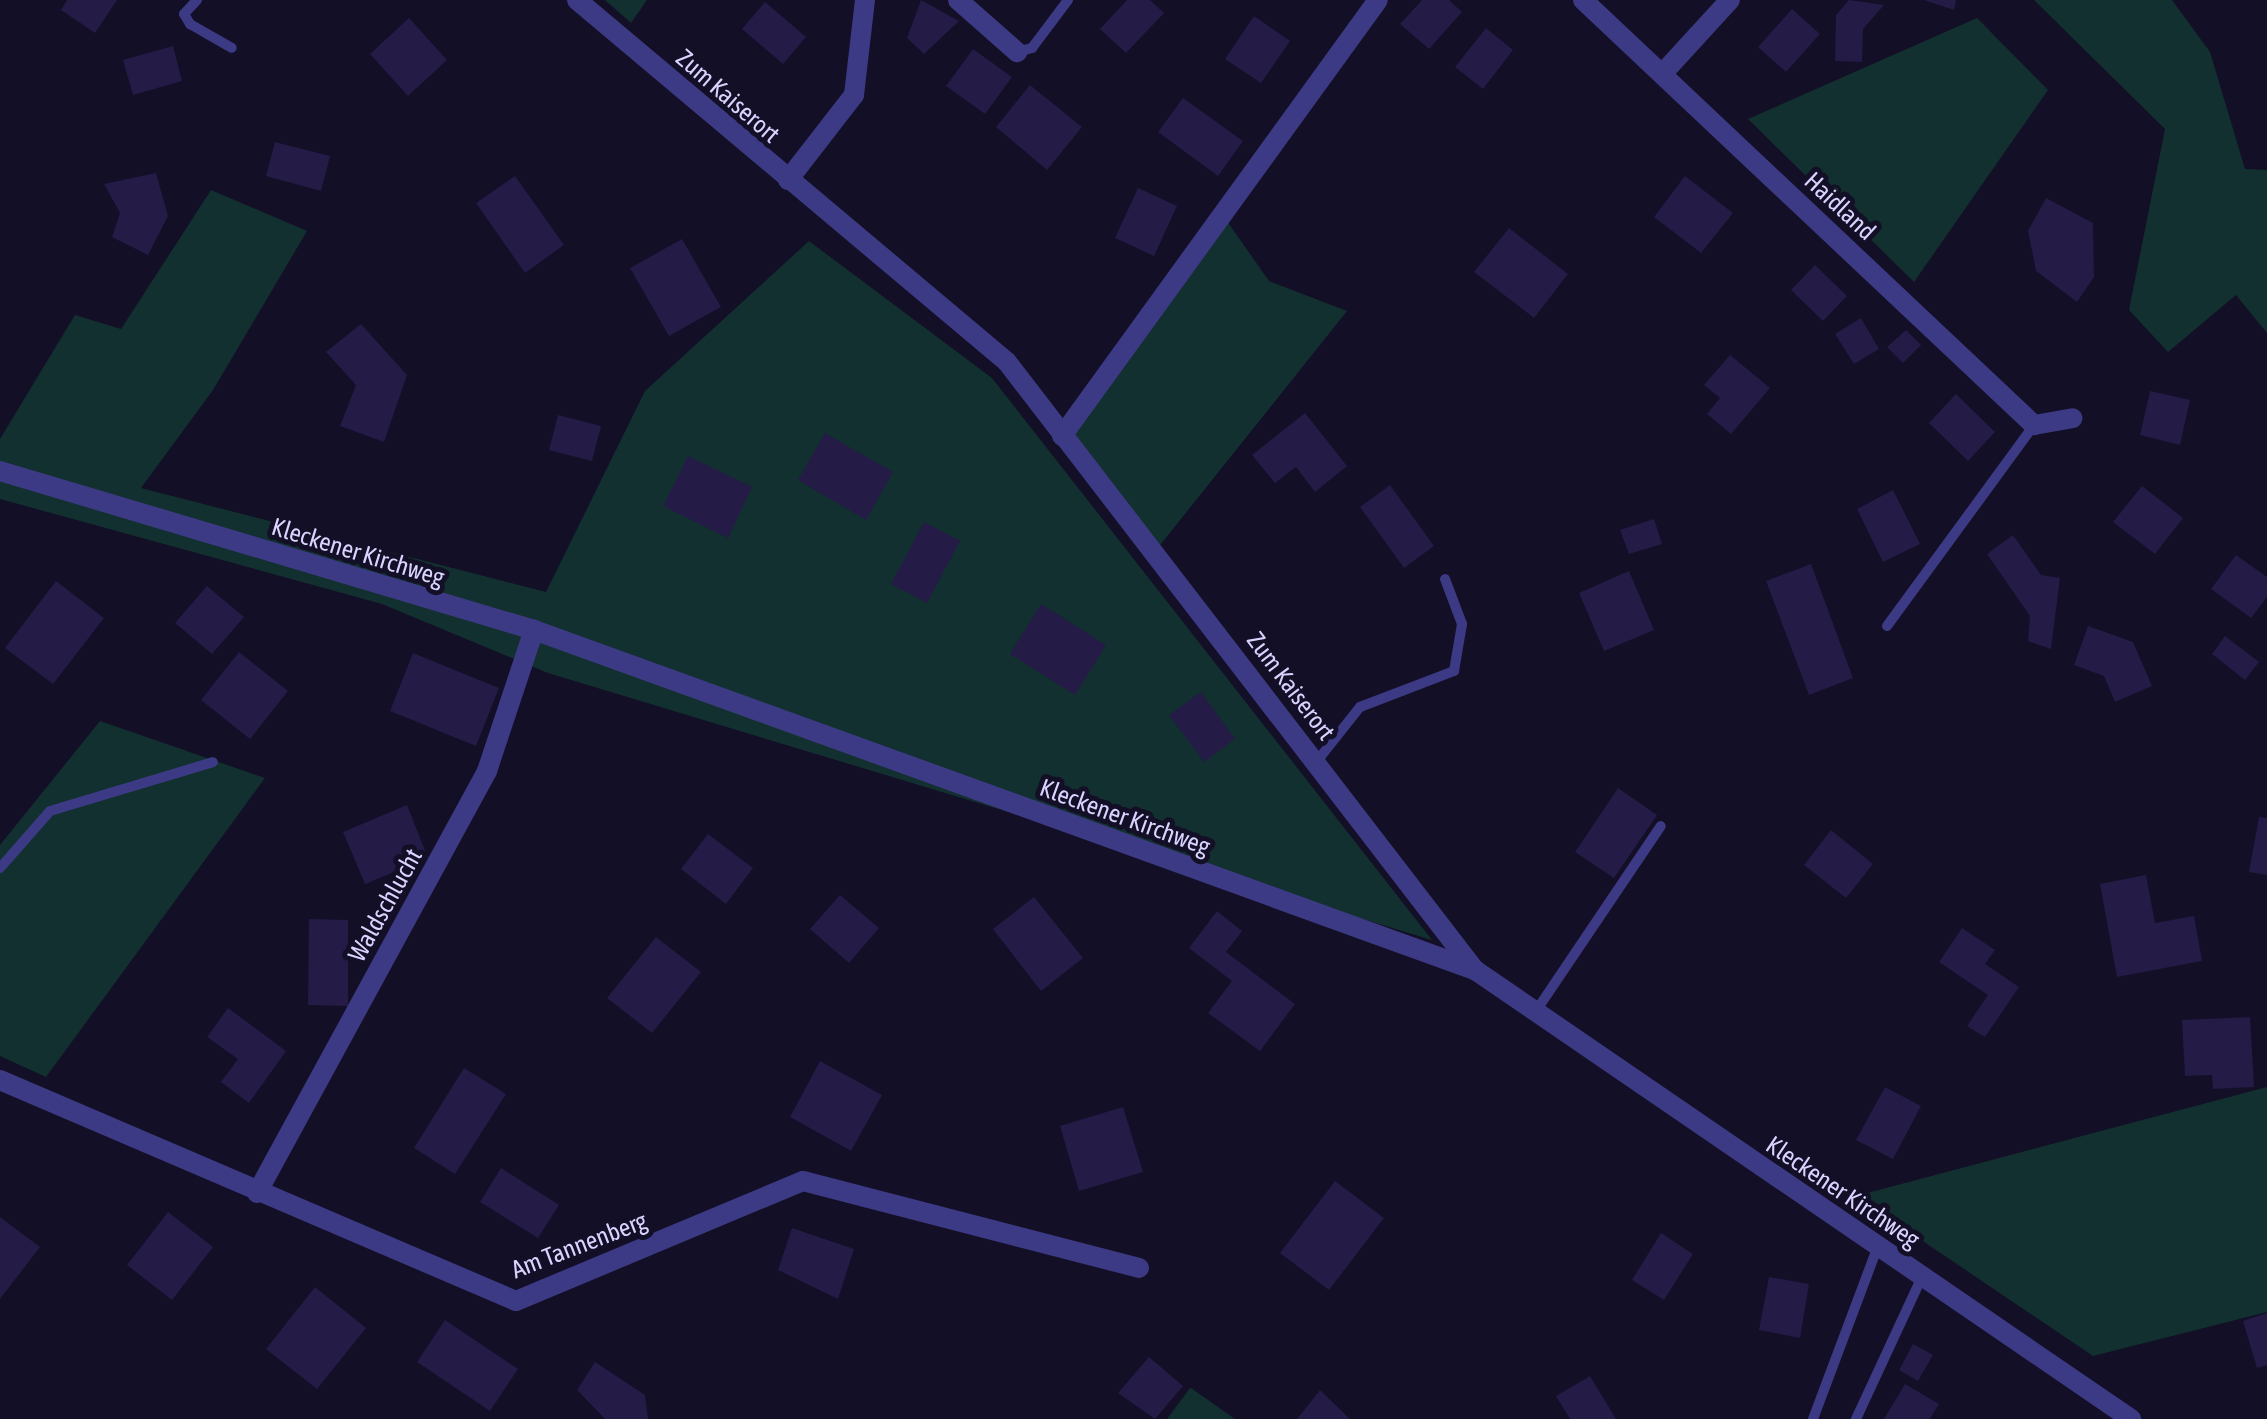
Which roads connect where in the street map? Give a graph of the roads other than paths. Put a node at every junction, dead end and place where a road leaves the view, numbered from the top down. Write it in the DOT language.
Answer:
graph roads {
  1 [pos="197,0"];
  2 [pos="578,0"];
  3 [pos="864,0"];
  4 [pos="958,0"];
  5 [pos="1068,0"];
  6 [pos="1378,0"];
  7 [pos="1730,0"];
  8 [pos="1584,1"];
  9 [pos="232,48"];
  10 [pos="1017,52"];
  11 [pos="1663,73"];
  12 [pos="788,180"];
  13 [pos="2072,418"];
  14 [pos="2034,425"];
  15 [pos="1062,436"];
  16 [pos="0,471"];
  17 [pos="1445,580"];
  18 [pos="1887,626"];
  19 [pos="534,630"];
  20 [pos="1317,761"];
  21 [pos="213,762"];
  22 [pos="1661,826"];
  23 [pos="0,868"];
  24 [pos="1475,970"];
  25 [pos="1536,1012"];
  26 [pos="0,1080"];
  27 [pos="257,1194"];
  28 [pos="1878,1246"];
  29 [pos="1139,1268"];
  30 [pos="1922,1276"];
  31 [pos="1813,1419"];
  32 [pos="1856,1419"];
  33 [pos="2132,1419"];
  1 -- 9 [label="lane"];
  2 -- 12 [label="street, Zum Kaiserort"];
  3 -- 12 [label="street"];
  4 -- 10 [label="street"];
  5 -- 10 [label="lane"];
  6 -- 15 [label="street"];
  7 -- 11 [label="street"];
  8 -- 11 [label="street, Haidland"];
  11 -- 14 [label="street, Haidland"];
  12 -- 15 [label="street, Zum Kaiserort"];
  13 -- 14 [label="street"];
  14 -- 18 [label="lane"];
  15 -- 20 [label="street, Zum Kaiserort"];
  16 -- 19 [label="street, Kleckener Kirchweg"];
  17 -- 20 [label="lane"];
  19 -- 24 [label="street, Kleckener Kirchweg"];
  19 -- 27 [label="street, Waldschlucht"];
  20 -- 24 [label="street, Zum Kaiserort"];
  21 -- 23 [label="lane"];
  22 -- 25 [label="lane"];
  24 -- 25 [label="street, Kleckener Kirchweg"];
  25 -- 28 [label="street, Kleckener Kirchweg"];
  26 -- 27 [label="street, Am Tannenberg"];
  27 -- 29 [label="street, Am Tannenberg"];
  28 -- 30 [label="street, Kleckener Kirchweg"];
  28 -- 31 [label="lane"];
  30 -- 32 [label="lane"];
  30 -- 33 [label="street, Kleckener Kirchweg"];
}
